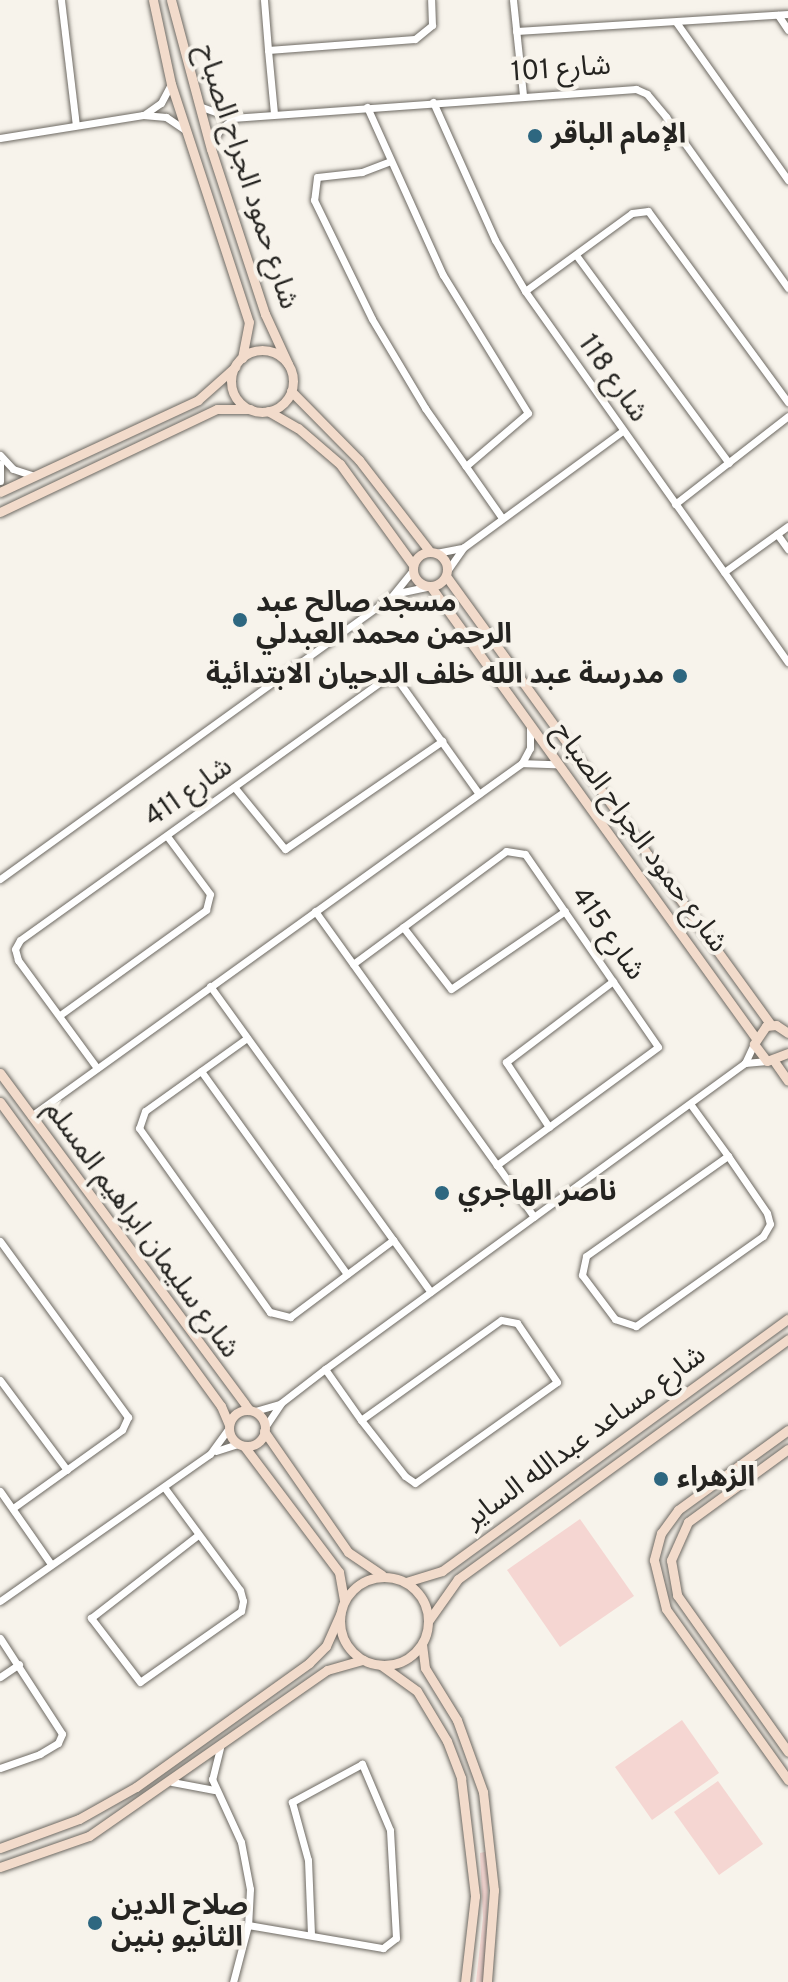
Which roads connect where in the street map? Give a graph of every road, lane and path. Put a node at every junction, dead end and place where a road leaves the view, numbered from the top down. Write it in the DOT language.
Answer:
graph roads {
  1 [pos="61,0"];
  2 [pos="153,0"];
  3 [pos="171,0"];
  4 [pos="264,0"];
  5 [pos="431,0"];
  6 [pos="513,0"];
  7 [pos="788,14"];
  8 [pos="778,15"];
  9 [pos="676,22"];
  10 [pos="788,30"];
  11 [pos="516,31"];
  12 [pos="268,50"];
  13 [pos="171,84"];
  14 [pos="523,95"];
  15 [pos="433,102"];
  16 [pos="196,104"];
  17 [pos="367,107"];
  18 [pos="274,113"];
  19 [pos="143,115"];
  20 [pos="238,117"];
  21 [pos="76,125"];
  22 [pos="185,130"];
  23 [pos="0,138"];
  24 [pos="211,149"];
  25 [pos="388,162"];
  26 [pos="788,180"];
  27 [pos="576,255"];
  28 [pos="788,288"];
  29 [pos="525,291"];
  30 [pos="242,358"];
  31 [pos="288,364"];
  32 [pos="235,367"];
  33 [pos="291,391"];
  34 [pos="788,402"];
  35 [pos="250,409"];
  36 [pos="268,411"];
  37 [pos="788,416"];
  38 [pos="621,432"];
  39 [pos="0,455"];
  40 [pos="729,463"];
  41 [pos="0,464"];
  42 [pos="466,466"];
  43 [pos="34,476"];
  44 [pos="0,481"];
  45 [pos="0,492"];
  46 [pos="388,497"];
  47 [pos="675,504"];
  48 [pos="374,508"];
  49 [pos="0,512"];
  50 [pos="502,518"];
  51 [pos="788,526"];
  52 [pos="777,534"];
  53 [pos="464,547"];
  54 [pos="788,549"];
  55 [pos="433,552"];
  56 [pos="412,568"];
  57 [pos="724,572"];
  58 [pos="446,574"];
  59 [pos="428,587"];
  60 [pos="392,596"];
  61 [pos="788,662"];
  62 [pos="530,726"];
  63 [pos="442,741"];
  64 [pos="522,763"];
  65 [pos="558,764"];
  66 [pos="235,788"];
  67 [pos="479,794"];
  68 [pos="608,801"];
  69 [pos="593,812"];
  70 [pos="167,836"];
  71 [pos="0,879"];
  72 [pos="315,911"];
  73 [pos="565,911"];
  74 [pos="403,927"];
  75 [pos="353,964"];
  76 [pos="727,966"];
  77 [pos="712,976"];
  78 [pos="613,981"];
  79 [pos="210,986"];
  80 [pos="60,1015"];
  81 [pos="788,1021"];
  82 [pos="774,1025"];
  83 [pos="788,1033"];
  84 [pos="247,1038"];
  85 [pos="755,1041"];
  86 [pos="788,1053"];
  87 [pos="770,1061"];
  88 [pos="745,1063"];
  89 [pos="97,1068"];
  90 [pos="201,1071"];
  91 [pos="0,1073"];
  92 [pos="788,1081"];
  93 [pos="0,1102"];
  94 [pos="691,1105"];
  95 [pos="31,1116"];
  96 [pos="549,1127"];
  97 [pos="728,1156"];
  98 [pos="497,1165"];
  99 [pos="534,1217"];
  100 [pos="393,1240"];
  101 [pos="0,1241"];
  102 [pos="132,1255"];
  103 [pos="118,1266"];
  104 [pos="141,1267"];
  105 [pos="347,1274"];
  106 [pos="126,1277"];
  107 [pos="431,1292"];
  108 [pos="788,1319"];
  109 [pos="788,1339"];
  110 [pos="325,1369"];
  111 [pos="0,1380"];
  112 [pos="281,1403"];
  113 [pos="252,1411"];
  114 [pos="361,1420"];
  115 [pos="229,1427"];
  116 [pos="265,1429"];
  117 [pos="788,1430"];
  118 [pos="241,1445"];
  119 [pos="788,1449"];
  120 [pos="210,1454"];
  121 [pos="67,1470"];
  122 [pos="164,1487"];
  123 [pos="0,1491"];
  124 [pos="13,1508"];
  125 [pos="321,1517"];
  126 [pos="308,1528"];
  127 [pos="198,1535"];
  128 [pos="51,1564"];
  129 [pos="390,1577"];
  130 [pos="406,1582"];
  131 [pos="0,1601"];
  132 [pos="680,1601"];
  133 [pos="342,1609"];
  134 [pos="666,1609"];
  135 [pos="429,1620"];
  136 [pos="0,1638"];
  137 [pos="422,1644"];
  138 [pos="363,1660"];
  139 [pos="19,1664"];
  140 [pos="381,1665"];
  141 [pos="0,1677"];
  142 [pos="744,1691"];
  143 [pos="730,1700"];
  144 [pos="220,1748"];
  145 [pos="788,1752"];
  146 [pos="0,1768"];
  147 [pos="788,1780"];
  148 [pos="172,1782"];
  149 [pos="214,1790"];
  150 [pos="0,1848"];
  151 [pos="0,1867"];
  152 [pos="248,1925"];
  153 [pos="311,1934"];
  154 [pos="233,1982"];
  155 [pos="465,1982"];
  156 [pos="487,1982"];
  1 -- 21 [label="street"];
  2 -- 13 [label="street, شارع حمود الجراح الصباح"];
  3 -- 16 [label="street, شارع حمود الجراح الصباح"];
  4 -- 12 [label="street"];
  5 -- 12 [label="street"];
  6 -- 11 [label="street"];
  7 -- 8 [label="street"];
  8 -- 9 [label="street"];
  8 -- 10 [label="street"];
  9 -- 11 [label="street"];
  9 -- 26 [label="street"];
  11 -- 14 [label="street"];
  12 -- 18 [label="street"];
  13 -- 19 [label="street"];
  13 -- 22 [label="street, شارع حمود الجراح الصباح"];
  14 -- 15 [label="street, شارع 101"];
  14 -- 28 [label="street, شارع 101"];
  15 -- 17 [label="street, شارع 101"];
  15 -- 29 [label="street, شارع 118"];
  16 -- 20 [label="street, شارع 101"];
  16 -- 24 [label="street, شارع حمود الجراح الصباح"];
  17 -- 18 [label="street, شارع 101"];
  17 -- 25 [label="street"];
  18 -- 20 [label="street, شارع 101"];
  19 -- 21 [label="street"];
  19 -- 22 [label="street"];
  20 -- 24 [label="street"];
  21 -- 23 [label="street"];
  22 -- 30 [label="street, شارع حمود الجراح الصباح"];
  24 -- 31 [label="street, شارع حمود الجراح الصباح"];
  25 -- 42 [label="street"];
  25 -- 42 [label="street"];
  27 -- 29 [label="street"];
  27 -- 34 [label="street"];
  27 -- 40 [label="street"];
  29 -- 38 [label="street, شارع 118"];
  30 -- 31 [label="street"];
  30 -- 32 [label="street"];
  31 -- 33 [label="street"];
  32 -- 35 [label="street"];
  32 -- 43 [label="street"];
  33 -- 36 [label="street"];
  33 -- 46 [label="street"];
  35 -- 36 [label="street"];
  35 -- 49 [label="street"];
  36 -- 48 [label="street"];
  37 -- 40 [label="street"];
  38 -- 47 [label="street, شارع 118"];
  38 -- 50 [label="street"];
  39 -- 43 [label="street"];
  40 -- 47 [label="street"];
  41 -- 44 [label="street"];
  42 -- 50 [label="street"];
  43 -- 45 [label="street"];
  46 -- 48 [label="street"];
  46 -- 55 [label="street"];
  47 -- 57 [label="street, شارع 118"];
  48 -- 56 [label="street"];
  50 -- 53 [label="street"];
  51 -- 52 [label="street"];
  52 -- 54 [label="street"];
  52 -- 57 [label="street"];
  53 -- 55 [label="street"];
  53 -- 58 [label="street"];
  55 -- 56 [label="street"];
  55 -- 58 [label="street, شارع حمود الجراح الصباح"];
  56 -- 59 [label="street, شارع حمود الجراح الصباح"];
  56 -- 60 [label="street"];
  57 -- 61 [label="street, شارع 118"];
  58 -- 59 [label="street"];
  58 -- 68 [label="street, شارع حمود الجراح الصباح"];
  59 -- 60 [label="street"];
  59 -- 62 [label="street, شارع حمود الجراح الصباح"];
  60 -- 71 [label="street"];
  62 -- 64 [label="street"];
  62 -- 65 [label="street, شارع حمود الجراح الصباح"];
  63 -- 66 [label="street"];
  63 -- 66 [label="street, شارع 411"];
  63 -- 67 [label="street, شارع 411"];
  64 -- 65 [label="street"];
  64 -- 67 [label="street"];
  65 -- 69 [label="street, شارع حمود الجراح الصباح"];
  66 -- 70 [label="street, شارع 411"];
  67 -- 72 [label="street"];
  68 -- 69 [label="street"];
  68 -- 76 [label="street, شارع حمود الجراح الصباح"];
  69 -- 77 [label="street, شارع حمود الجراح الصباح"];
  70 -- 80 [label="street"];
  70 -- 80 [label="street, شارع 411"];
  72 -- 75 [label="street"];
  72 -- 79 [label="street"];
  73 -- 74 [label="street"];
  73 -- 74 [label="street, شارع 415"];
  73 -- 78 [label="street, شارع 415"];
  74 -- 75 [label="street, شارع 415"];
  75 -- 98 [label="street"];
  76 -- 77 [label="street"];
  76 -- 82 [label="street, شارع حمود الجراح الصباح"];
  77 -- 85 [label="street, شارع حمود الجراح الصباح"];
  78 -- 96 [label="street"];
  78 -- 96 [label="street, شارع 415"];
  79 -- 84 [label="street"];
  79 -- 89 [label="street"];
  80 -- 89 [label="street, شارع 411"];
  81 -- 82 [label="street"];
  82 -- 83 [label="street, شارع حمود الجراح الصباح"];
  82 -- 85 [label="street"];
  84 -- 90 [label="street"];
  84 -- 100 [label="street"];
  85 -- 87 [label="street, شارع حمود الجراح الصباح"];
  85 -- 88 [label="street"];
  86 -- 87 [label="street"];
  87 -- 88 [label="street"];
  87 -- 92 [label="street"];
  88 -- 94 [label="street"];
  89 -- 95 [label="street"];
  90 -- 105 [label="street"];
  90 -- 105 [label="street"];
  91 -- 95 [label="street, شارع سليمان ابراهيم المسلم"];
  93 -- 103 [label="street, شارع سليمان ابراهيم المسلم"];
  94 -- 97 [label="street"];
  94 -- 99 [label="street"];
  95 -- 102 [label="street, شارع سليمان ابراهيم المسلم"];
  96 -- 98 [label="street, شارع 415"];
  97 -- 97 [label="street"];
  98 -- 99 [label="street"];
  99 -- 107 [label="street"];
  100 -- 105 [label="street"];
  100 -- 107 [label="street"];
  101 -- 121 [label="street"];
  102 -- 103 [label="street"];
  102 -- 104 [label="street, شارع سليمان ابراهيم المسلم"];
  103 -- 106 [label="street, شارع سليمان ابراهيم المسلم"];
  104 -- 106 [label="street"];
  104 -- 113 [label="street, شارع سليمان ابراهيم المسلم"];
  106 -- 115 [label="street, شارع سليمان ابراهيم المسلم"];
  107 -- 110 [label="street"];
  108 -- 130 [label="street, شارع مساعد عبدالله الساير"];
  109 -- 135 [label="street, شارع مساعد عبدالله الساير"];
  110 -- 112 [label="street"];
  110 -- 114 [label="street"];
  111 -- 121 [label="street"];
  112 -- 113 [label="street"];
  112 -- 116 [label="street"];
  113 -- 115 [label="street"];
  113 -- 116 [label="street"];
  114 -- 114 [label="street"];
  115 -- 118 [label="street"];
  115 -- 120 [label="street"];
  116 -- 118 [label="street"];
  116 -- 125 [label="street"];
  117 -- 134 [label="street"];
  118 -- 120 [label="street"];
  118 -- 126 [label="street"];
  119 -- 132 [label="street"];
  120 -- 122 [label="street"];
  121 -- 124 [label="street"];
  122 -- 127 [label="street"];
  122 -- 128 [label="street"];
  123 -- 124 [label="street"];
  124 -- 128 [label="street"];
  125 -- 126 [label="street"];
  125 -- 129 [label="street"];
  126 -- 133 [label="street"];
  127 -- 127 [label="street"];
  128 -- 131 [label="street"];
  129 -- 130 [label="street"];
  129 -- 133 [label="street"];
  130 -- 135 [label="street"];
  132 -- 134 [label="street"];
  132 -- 142 [label="street"];
  133 -- 138 [label="street"];
  133 -- 150 [label="street"];
  134 -- 143 [label="street"];
  135 -- 137 [label="street"];
  136 -- 139 [label="street"];
  137 -- 140 [label="street"];
  137 -- 156 [label="street"];
  138 -- 140 [label="street"];
  138 -- 144 [label="street"];
  139 -- 141 [label="street"];
  139 -- 146 [label="street"];
  140 -- 155 [label="street"];
  142 -- 143 [label="street"];
  142 -- 145 [label="street"];
  143 -- 147 [label="street"];
  144 -- 148 [label="street"];
  144 -- 149 [label="street"];
  148 -- 149 [label="street"];
  148 -- 151 [label="street"];
  149 -- 152 [label="street"];
  152 -- 153 [label="street"];
  152 -- 154 [label="street"];
  153 -- 153 [label="street"];
}
